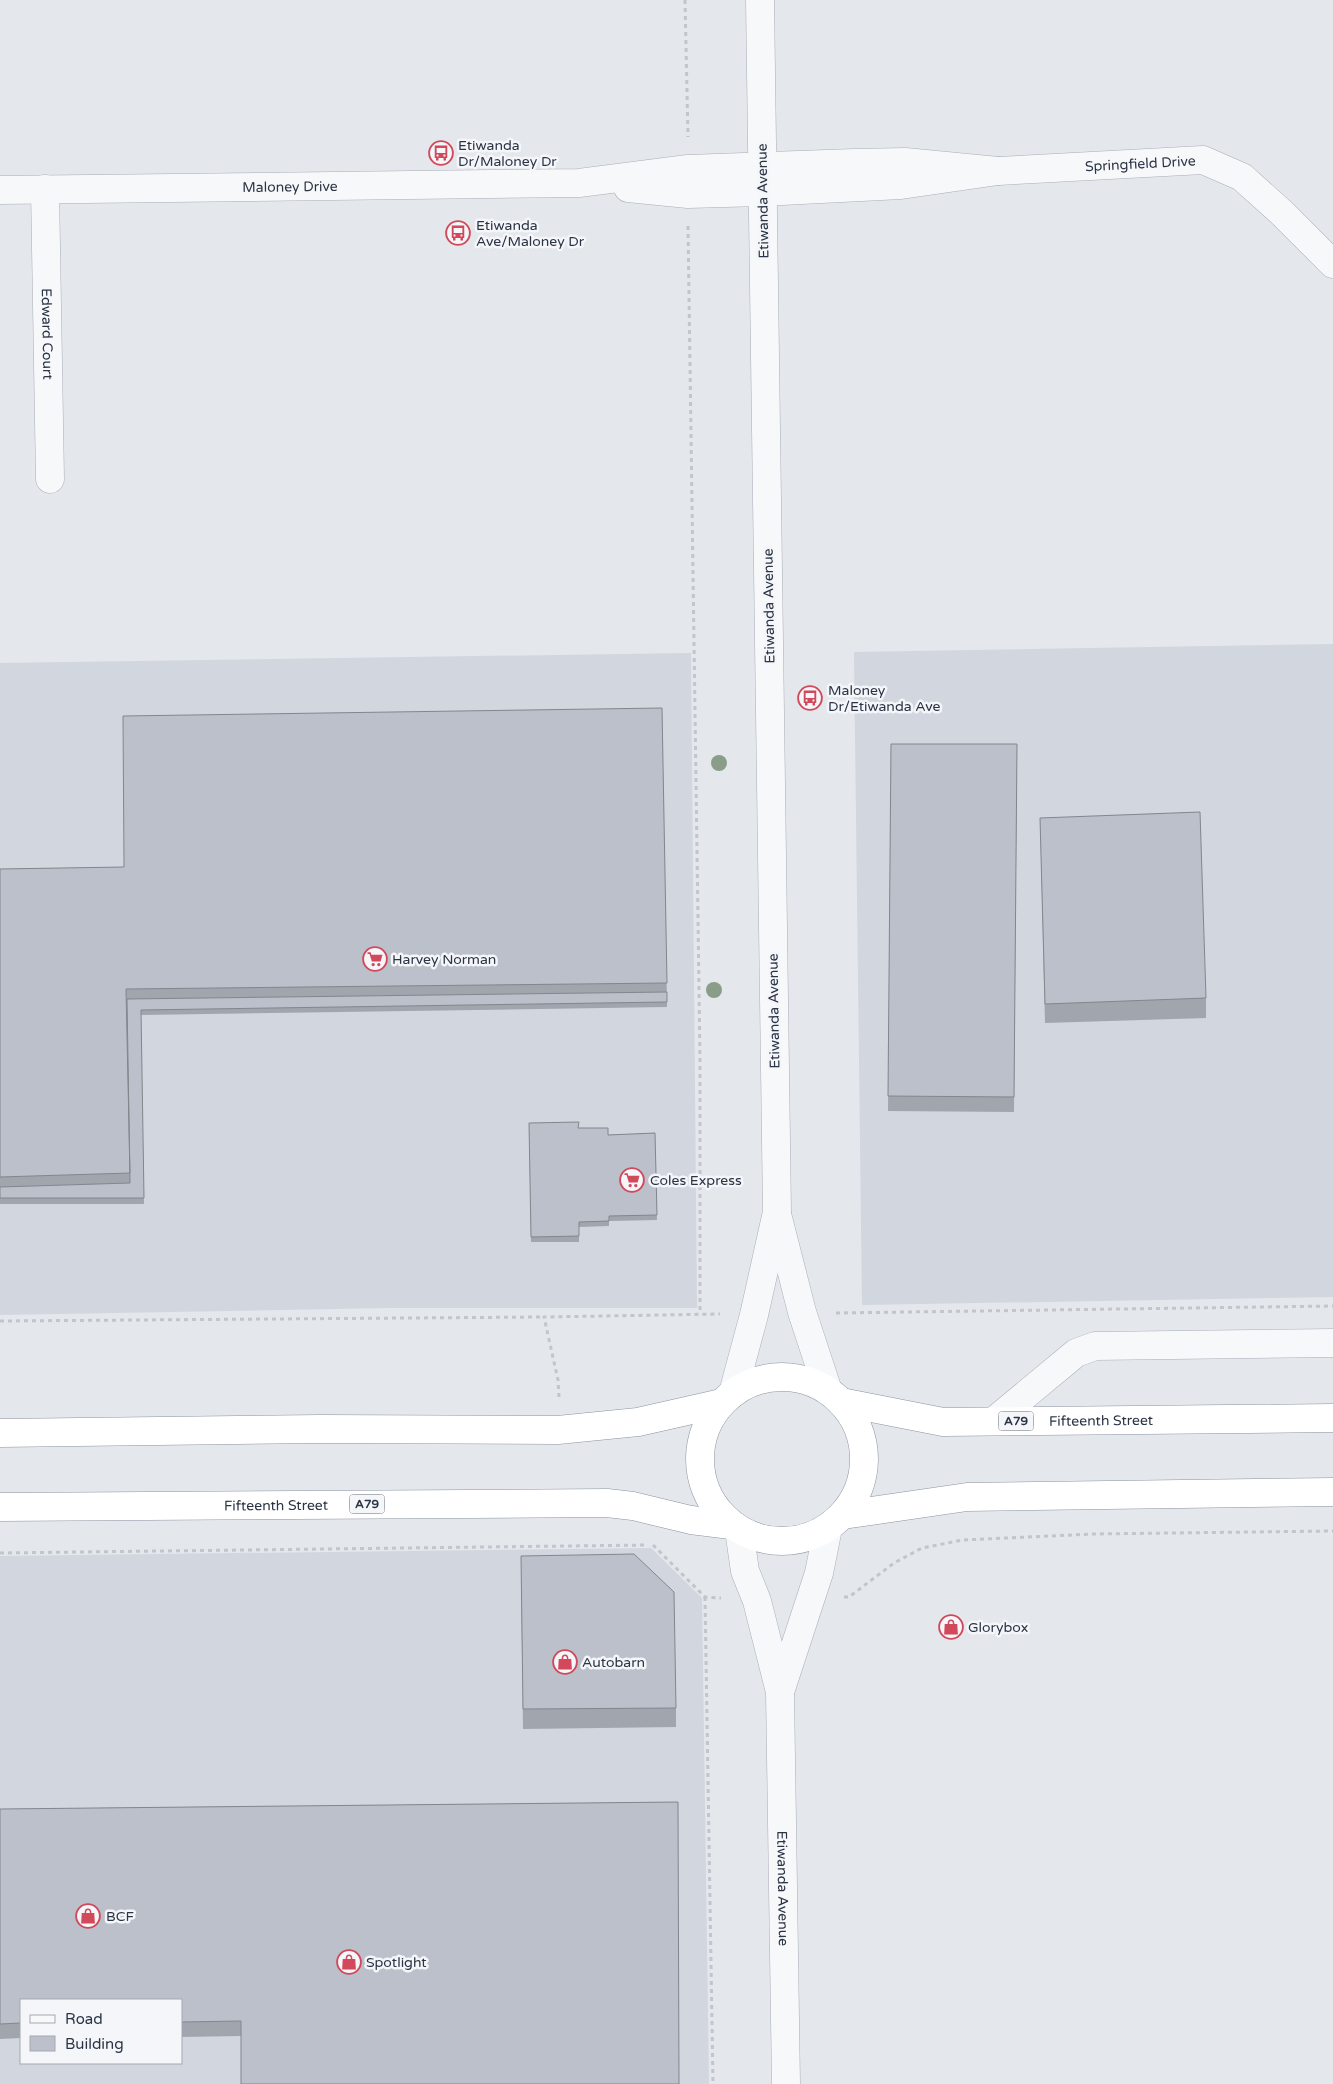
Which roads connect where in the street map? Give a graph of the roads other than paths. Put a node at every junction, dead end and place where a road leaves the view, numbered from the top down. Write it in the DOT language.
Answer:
graph roads {
  1 [pos="760,0"];
  2 [pos="762,179"];
  3 [pos="45,189"];
  4 [pos="0,190"];
  5 [pos="1333,264"];
  6 [pos="50,479"];
  7 [pos="777,1212"];
  8 [pos="1333,1343"];
  9 [pos="835,1396"];
  10 [pos="728,1398"];
  11 [pos="1333,1418"];
  12 [pos="994,1422"];
  13 [pos="0,1433"];
  14 [pos="1333,1492"];
  15 [pos="0,1507"];
  16 [pos="835,1521"];
  17 [pos="735,1527"];
  18 [pos="780,1692"];
  19 [pos="786,2084"];
  1 -- 2 [label="street, Etiwanda Avenue"];
  2 -- 3 [label="street, Maloney Drive"];
  2 -- 5 [label="street, Springfield Drive"];
  2 -- 7 [label="street, Etiwanda Avenue"];
  3 -- 4 [label="street, Maloney Drive"];
  3 -- 6 [label="street, Edward Court"];
  7 -- 9 [label="street, Etiwanda Avenue"];
  7 -- 10 [label="street, Etiwanda Avenue"];
  8 -- 12 [label="street"];
  9 -- 10 [label="highway, A79"];
  9 -- 12 [label="highway, Fifteenth Street / A79"];
  9 -- 16 [label="highway, A79"];
  10 -- 13 [label="highway, A79"];
  10 -- 17 [label="highway, A79"];
  11 -- 12 [label="highway, Fifteenth Street / A79"];
  14 -- 16 [label="highway, A79"];
  15 -- 17 [label="highway, Fifteenth Street / A79"];
  16 -- 17 [label="highway, A79"];
  16 -- 18 [label="street, Etiwanda Avenue"];
  17 -- 18 [label="street, Etiwanda Avenue"];
  18 -- 19 [label="street, Etiwanda Avenue"];
}
